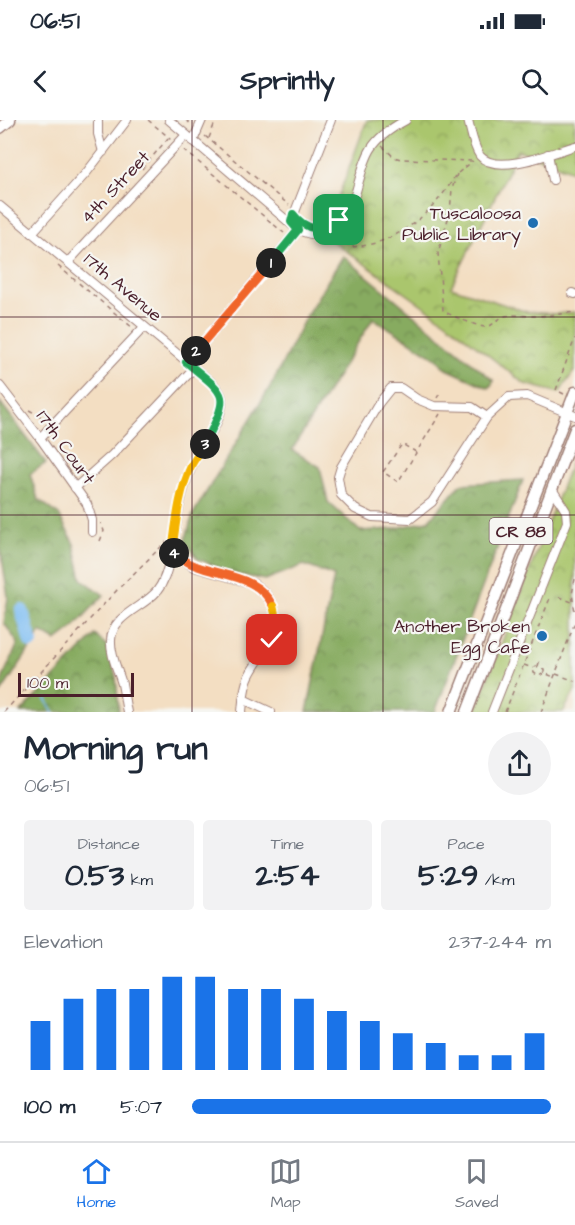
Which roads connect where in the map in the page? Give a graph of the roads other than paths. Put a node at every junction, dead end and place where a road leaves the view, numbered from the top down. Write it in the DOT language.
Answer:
graph roads {
  1 [pos="10,120"];
  2 [pos="98,120"];
  3 [pos="127,120"];
  4 [pos="169,120"];
  5 [pos="202,120"];
  6 [pos="331,120"];
  7 [pos="406,120"];
  8 [pos="468,120"];
  9 [pos="0,128"];
  10 [pos="190,138"];
  11 [pos="575,146"];
  12 [pos="103,152"];
  13 [pos="548,154"];
  14 [pos="553,180"];
  15 [pos="0,206"];
  16 [pos="292,218"];
  17 [pos="298,230"];
  18 [pos="32,233"];
  19 [pos="68,262"];
  20 [pos="141,330"];
  21 [pos="190,365"];
  22 [pos="0,386"];
  23 [pos="575,392"];
  24 [pos="567,413"];
  25 [pos="487,417"];
  26 [pos="575,429"];
  27 [pos="40,438"];
  28 [pos="75,488"];
  29 [pos="552,489"];
  30 [pos="561,506"];
  31 [pos="545,507"];
  32 [pos="92,532"];
  33 [pos="172,552"];
  34 [pos="243,699"];
  35 [pos="127,712"];
  36 [pos="242,712"];
  37 [pos="271,712"];
  38 [pos="451,712"];
  39 [pos="467,712"];
  40 [pos="492,712"];
  1 -- 9 [label="main road"];
  2 -- 12 [label="street"];
  3 -- 12 [label="street"];
  4 -- 10 [label="street"];
  5 -- 10 [label="street, 4th Street"];
  6 -- 16 [label="street"];
  7 -- 17 [label="street"];
  8 -- 13 [label="street"];
  10 -- 16 [label="street"];
  10 -- 19 [label="street, 4th Street"];
  11 -- 13 [label="street"];
  12 -- 18 [label="street"];
  13 -- 14 [label="street"];
  15 -- 18 [label="street, 17th Avenue"];
  16 -- 17 [label="street"];
  17 -- 21 [label="street"];
  18 -- 19 [label="street, 17th Avenue"];
  19 -- 20 [label="street, 17th Avenue"];
  20 -- 21 [label="street, 17th Avenue"];
  20 -- 27 [label="street"];
  21 -- 28 [label="street"];
  21 -- 33 [label="street, 17th Avenue"];
  22 -- 27 [label="street, 17th Court"];
  23 -- 24 [label="main road, CR 88"];
  24 -- 25 [label="street"];
  24 -- 38 [label="main road, CR 88"];
  25 -- 25 [label="street"];
  26 -- 29 [label="main road"];
  27 -- 28 [label="street, 17th Court"];
  28 -- 32 [label="street, 17th Court"];
  29 -- 30 [label="street"];
  29 -- 31 [label="main road"];
  30 -- 31 [label="street"];
  30 -- 40 [label="street"];
  31 -- 39 [label="main road"];
  33 -- 34 [label="street"];
  33 -- 35 [label="street"];
  34 -- 36 [label="street"];
  34 -- 37 [label="street"];
}
